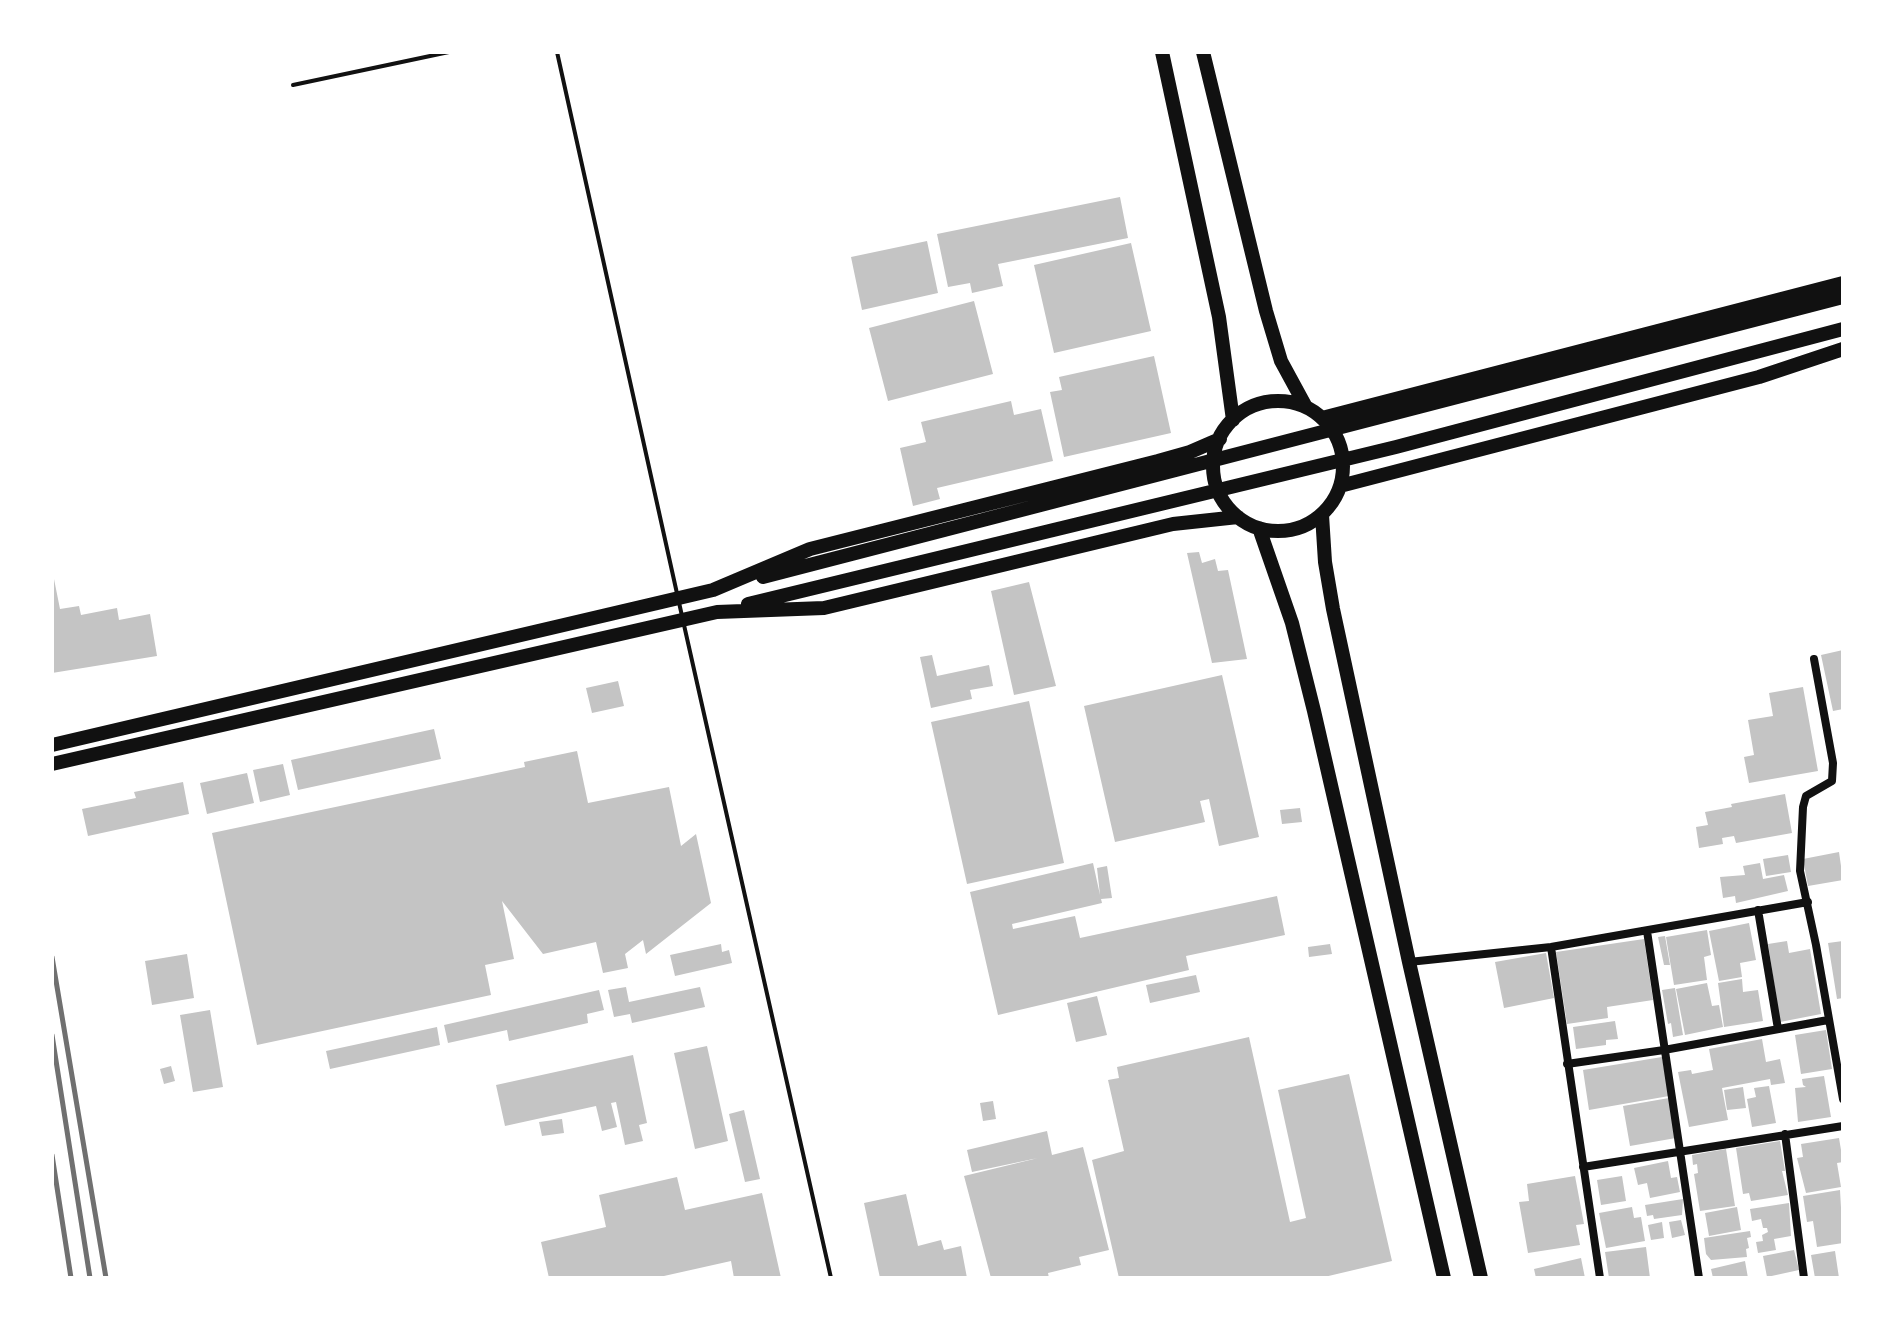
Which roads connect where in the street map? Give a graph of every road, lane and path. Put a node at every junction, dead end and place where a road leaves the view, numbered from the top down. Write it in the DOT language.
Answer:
graph roads {
  1 [pos="449,52"];
  2 [pos="557,52"];
  3 [pos="1162,52"];
  4 [pos="1203,52"];
  5 [pos="293,85"];
  6 [pos="1843,283"];
  7 [pos="1843,297"];
  8 [pos="1843,329"];
  9 [pos="1843,349"];
  10 [pos="1306,408"];
  11 [pos="1322,418"];
  12 [pos="1233,420"];
  13 [pos="1220,439"];
  14 [pos="1340,486"];
  15 [pos="1322,515"];
  16 [pos="1238,517"];
  17 [pos="1259,528"];
  18 [pos="713,590"];
  19 [pos="677,598"];
  20 [pos="717,612"];
  21 [pos="683,620"];
  22 [pos="1814,659"];
  23 [pos="52,745"];
  24 [pos="53,764"];
  25 [pos="1808,902"];
  26 [pos="1758,910"];
  27 [pos="1647,931"];
  28 [pos="1551,947"];
  29 [pos="1409,962"];
  30 [pos="1828,1020"];
  31 [pos="1778,1029"];
  32 [pos="1664,1050"];
  33 [pos="1567,1064"];
  34 [pos="1840,1067"];
  35 [pos="1843,1099"];
  36 [pos="1843,1126"];
  37 [pos="1785,1134"];
  38 [pos="1681,1150"];
  39 [pos="1583,1167"];
  40 [pos="831,1278"];
  41 [pos="1444,1278"];
  42 [pos="1481,1278"];
  43 [pos="1600,1278"];
  44 [pos="1699,1278"];
  45 [pos="1804,1278"];
  1 -- 5 [label="lane"];
  2 -- 19 [label="lane"];
  3 -- 12 [label="highway"];
  4 -- 10 [label="highway"];
  6 -- 11 [label="highway"];
  7 -- 18 [label="highway"];
  8 -- 20 [label="highway"];
  9 -- 14 [label="highway"];
  10 -- 11 [label="highway"];
  10 -- 12 [label="highway"];
  11 -- 14 [label="highway"];
  12 -- 13 [label="highway"];
  13 -- 16 [label="highway"];
  13 -- 18 [label="highway"];
  14 -- 15 [label="highway"];
  15 -- 17 [label="highway"];
  15 -- 29 [label="highway"];
  16 -- 17 [label="highway"];
  16 -- 20 [label="highway"];
  17 -- 41 [label="highway"];
  18 -- 19 [label="highway"];
  19 -- 21 [label="lane"];
  19 -- 23 [label="highway"];
  20 -- 21 [label="highway"];
  21 -- 24 [label="highway"];
  21 -- 40 [label="lane"];
  22 -- 25 [label="street"];
  25 -- 26 [label="street"];
  25 -- 30 [label="street"];
  26 -- 27 [label="street"];
  26 -- 31 [label="street"];
  27 -- 28 [label="street"];
  27 -- 32 [label="street"];
  28 -- 29 [label="street"];
  28 -- 33 [label="street"];
  29 -- 42 [label="highway"];
  30 -- 31 [label="street"];
  30 -- 34 [label="street"];
  31 -- 32 [label="street"];
  32 -- 33 [label="street"];
  32 -- 38 [label="street"];
  33 -- 39 [label="street"];
  34 -- 35 [label="street"];
  36 -- 37 [label="street"];
  37 -- 38 [label="street"];
  37 -- 45 [label="street"];
  38 -- 39 [label="street"];
  38 -- 44 [label="street"];
  39 -- 43 [label="street"];
}
